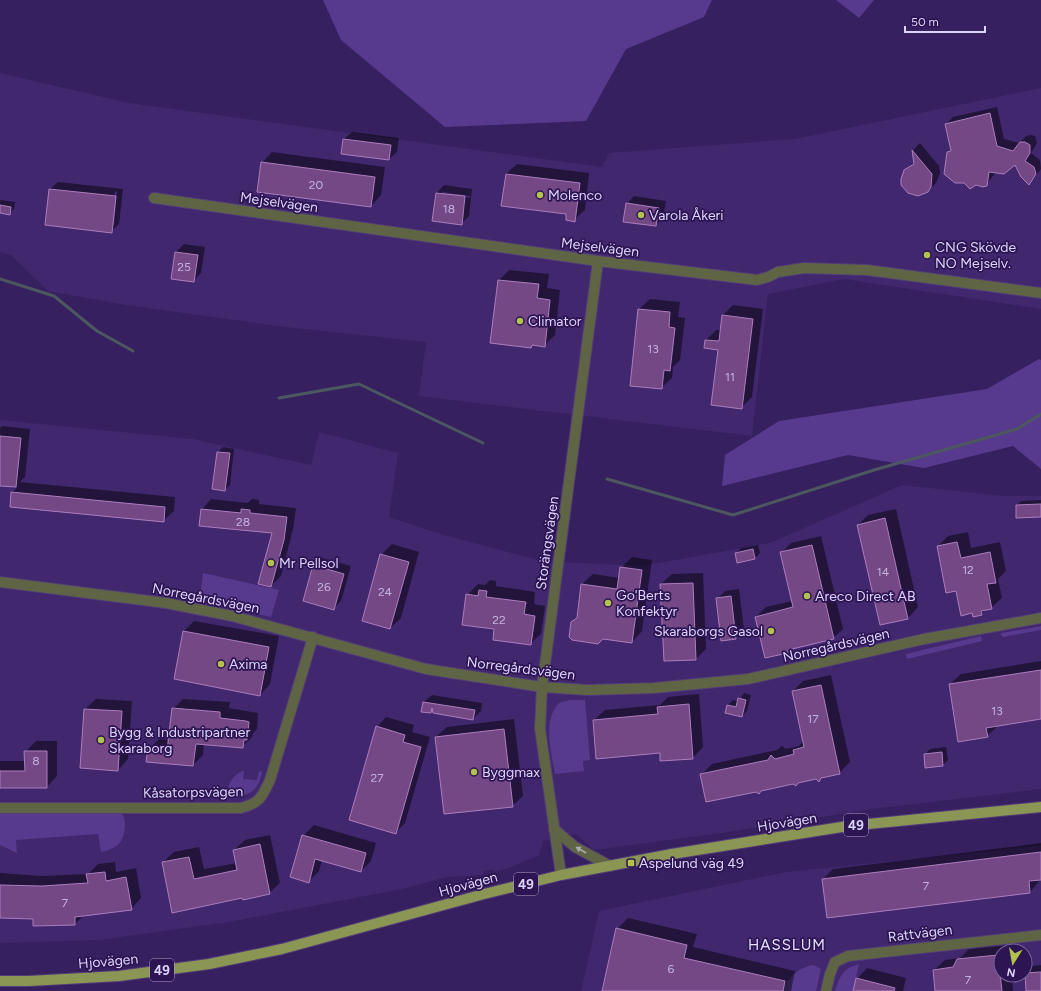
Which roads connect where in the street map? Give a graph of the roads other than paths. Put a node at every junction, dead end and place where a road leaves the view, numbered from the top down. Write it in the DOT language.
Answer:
graph roads {
  1 [pos="154,198"];
  2 [pos="598,261"];
  3 [pos="1041,294"];
  4 [pos="0,582"];
  5 [pos="1041,618"];
  6 [pos="313,637"];
  7 [pos="542,687"];
  8 [pos="1041,807"];
  9 [pos="0,808"];
  10 [pos="554,829"];
  11 [pos="610,866"];
  12 [pos="561,876"];
  13 [pos="1041,935"];
  14 [pos="0,981"];
  15 [pos="826,991"];
  1 -- 2 [label="street, Mejselvägen"];
  2 -- 3 [label="street, Mejselvägen"];
  2 -- 7 [label="street, Storängsvägen"];
  4 -- 6 [label="street, Norregårdsvägen"];
  5 -- 7 [label="street, Norregårdsvägen"];
  6 -- 7 [label="street, Norregårdsvägen"];
  6 -- 9 [label="street, Kåsatorpsvägen"];
  7 -- 10 [label="street, Storängsvägen"];
  8 -- 11 [label="main road, Hjovägen / 49"];
  11 -- 10 [label="street, one-way"];
  10 -- 12 [label="street, Storängsvägen"];
  11 -- 12 [label="main road, Hjovägen / 49"];
  12 -- 14 [label="main road, Hjovägen / 49"];
  13 -- 15 [label="street, Rattvägen"];
}
